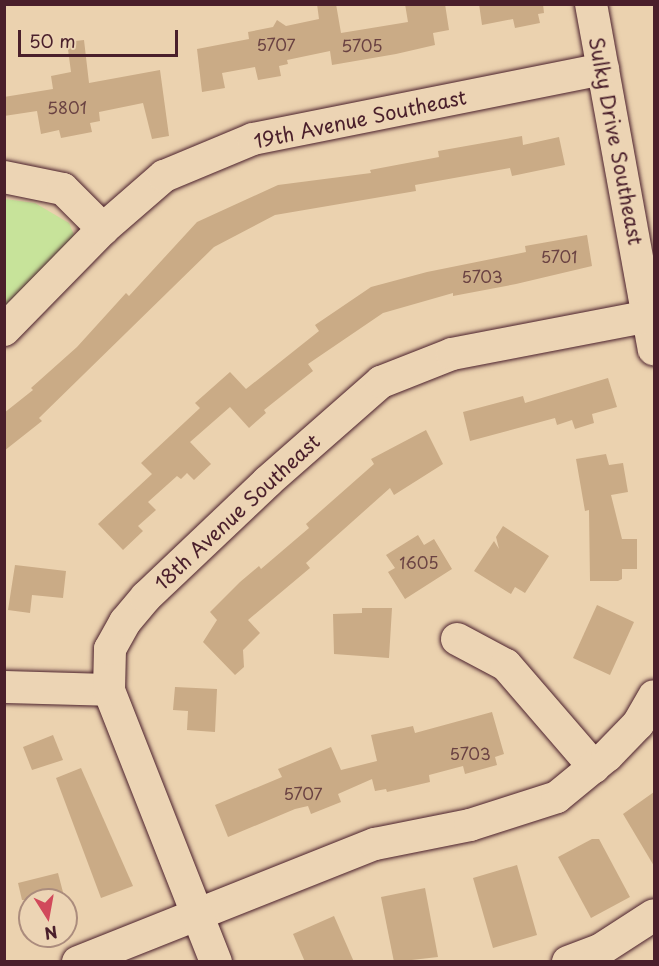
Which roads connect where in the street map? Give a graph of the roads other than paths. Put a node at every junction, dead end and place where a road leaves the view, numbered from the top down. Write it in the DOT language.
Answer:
graph roads {
  1 [pos="591,4"];
  2 [pos="603,69"];
  3 [pos="4,177"];
  4 [pos="102,229"];
  5 [pos="649,316"];
  6 [pos="4,330"];
  7 [pos="654,349"];
  8 [pos="457,639"];
  9 [pos="4,687"];
  10 [pos="109,690"];
  11 [pos="654,696"];
  12 [pos="646,731"];
  13 [pos="594,767"];
  14 [pos="197,915"];
  15 [pos="654,915"];
  16 [pos="78,962"];
  17 [pos="216,962"];
  18 [pos="568,962"];
  1 -- 2 [label="street, Sulky Drive Southeast"];
  2 -- 4 [label="street, 19th Avenue Southeast"];
  2 -- 5 [label="street, Sulky Drive Southeast"];
  3 -- 4 [label="street"];
  4 -- 6 [label="street, 19th Avenue Southeast"];
  5 -- 7 [label="street, Sulky Drive Southeast"];
  5 -- 10 [label="street, 18th Avenue Southeast"];
  8 -- 13 [label="street"];
  9 -- 10 [label="street"];
  10 -- 14 [label="street, 18th Avenue Southeast"];
  11 -- 12 [label="street"];
  12 -- 13 [label="street"];
  13 -- 14 [label="street"];
  14 -- 16 [label="street"];
  14 -- 17 [label="street, 18th Avenue Southeast"];
  15 -- 18 [label="street"];
}
